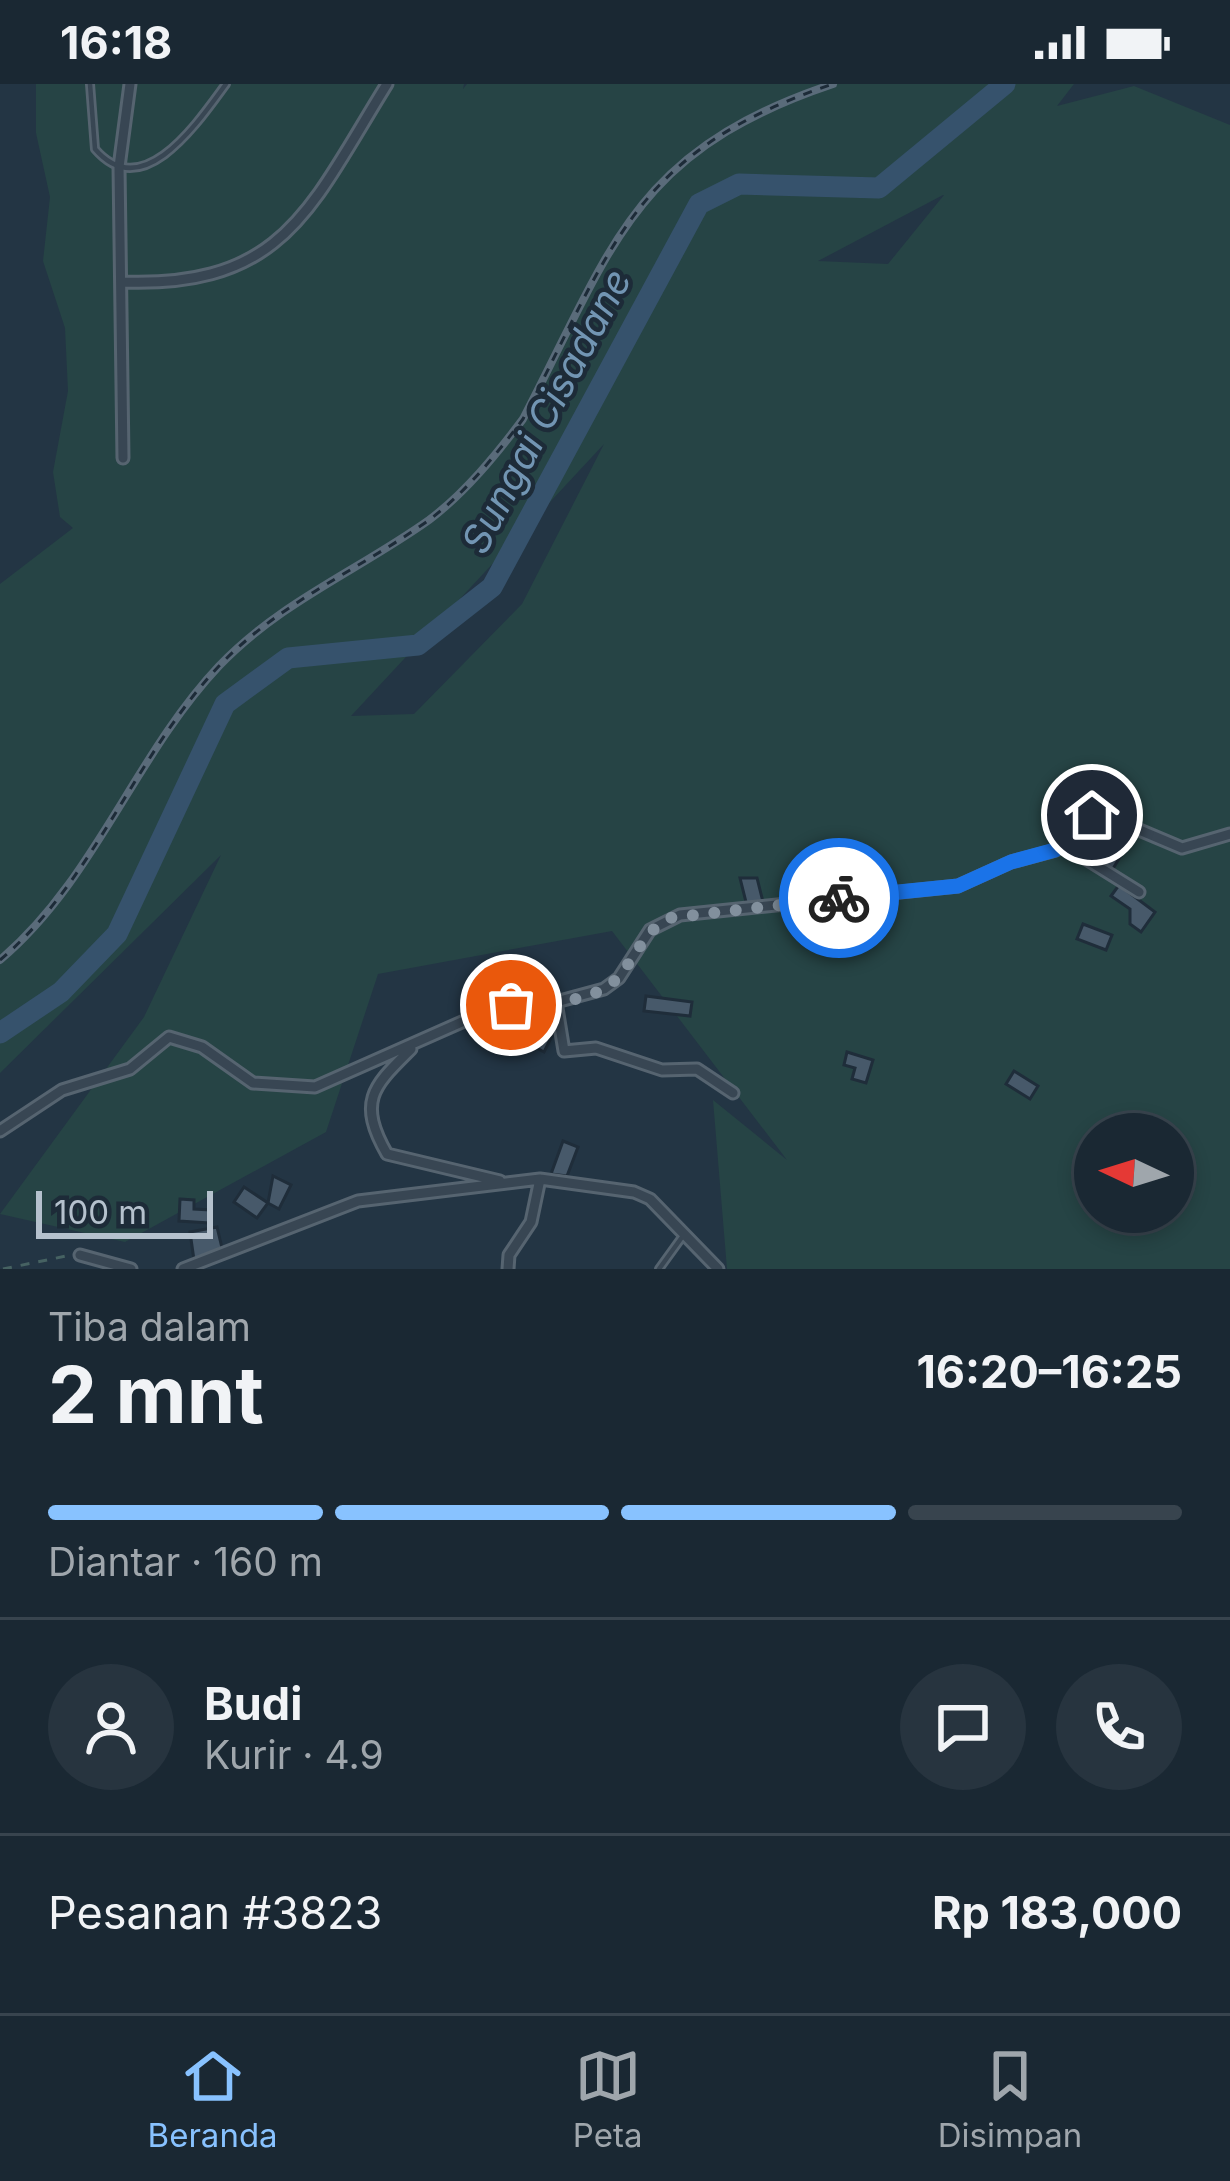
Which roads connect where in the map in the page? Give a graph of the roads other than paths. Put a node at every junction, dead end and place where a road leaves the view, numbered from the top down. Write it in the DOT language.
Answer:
graph roads {
  1 [pos="90,84"];
  2 [pos="130,84"];
  3 [pos="226,84"];
  4 [pos="387,84"];
  5 [pos="119,167"];
  6 [pos="122,282"];
  7 [pos="123,458"];
  8 [pos="1230,834"];
  9 [pos="1062,844"];
  10 [pos="1139,892"];
  11 [pos="556,1002"];
  12 [pos="416,1044"];
  13 [pos="733,1093"];
  14 [pos="0,1131"];
  15 [pos="540,1179"];
  16 [pos="505,1182"];
  17 [pos="685,1233"];
  18 [pos="80,1256"];
  19 [pos="131,1269"];
  20 [pos="184,1269"];
  21 [pos="508,1269"];
  22 [pos="659,1269"];
  23 [pos="718,1269"];
  1 -- 5 [label="lane"];
  2 -- 5 [label="street"];
  3 -- 5 [label="lane"];
  4 -- 6 [label="street"];
  5 -- 6 [label="street"];
  6 -- 7 [label="street"];
  8 -- 9 [label="street"];
  9 -- 10 [label="street"];
  9 -- 11 [label="street"];
  11 -- 12 [label="street"];
  11 -- 13 [label="street"];
  12 -- 14 [label="street"];
  12 -- 16 [label="street"];
  15 -- 16 [label="street"];
  15 -- 17 [label="street"];
  15 -- 21 [label="street"];
  16 -- 20 [label="street"];
  17 -- 22 [label="lane"];
  17 -- 23 [label="street"];
  18 -- 19 [label="street"];
}
